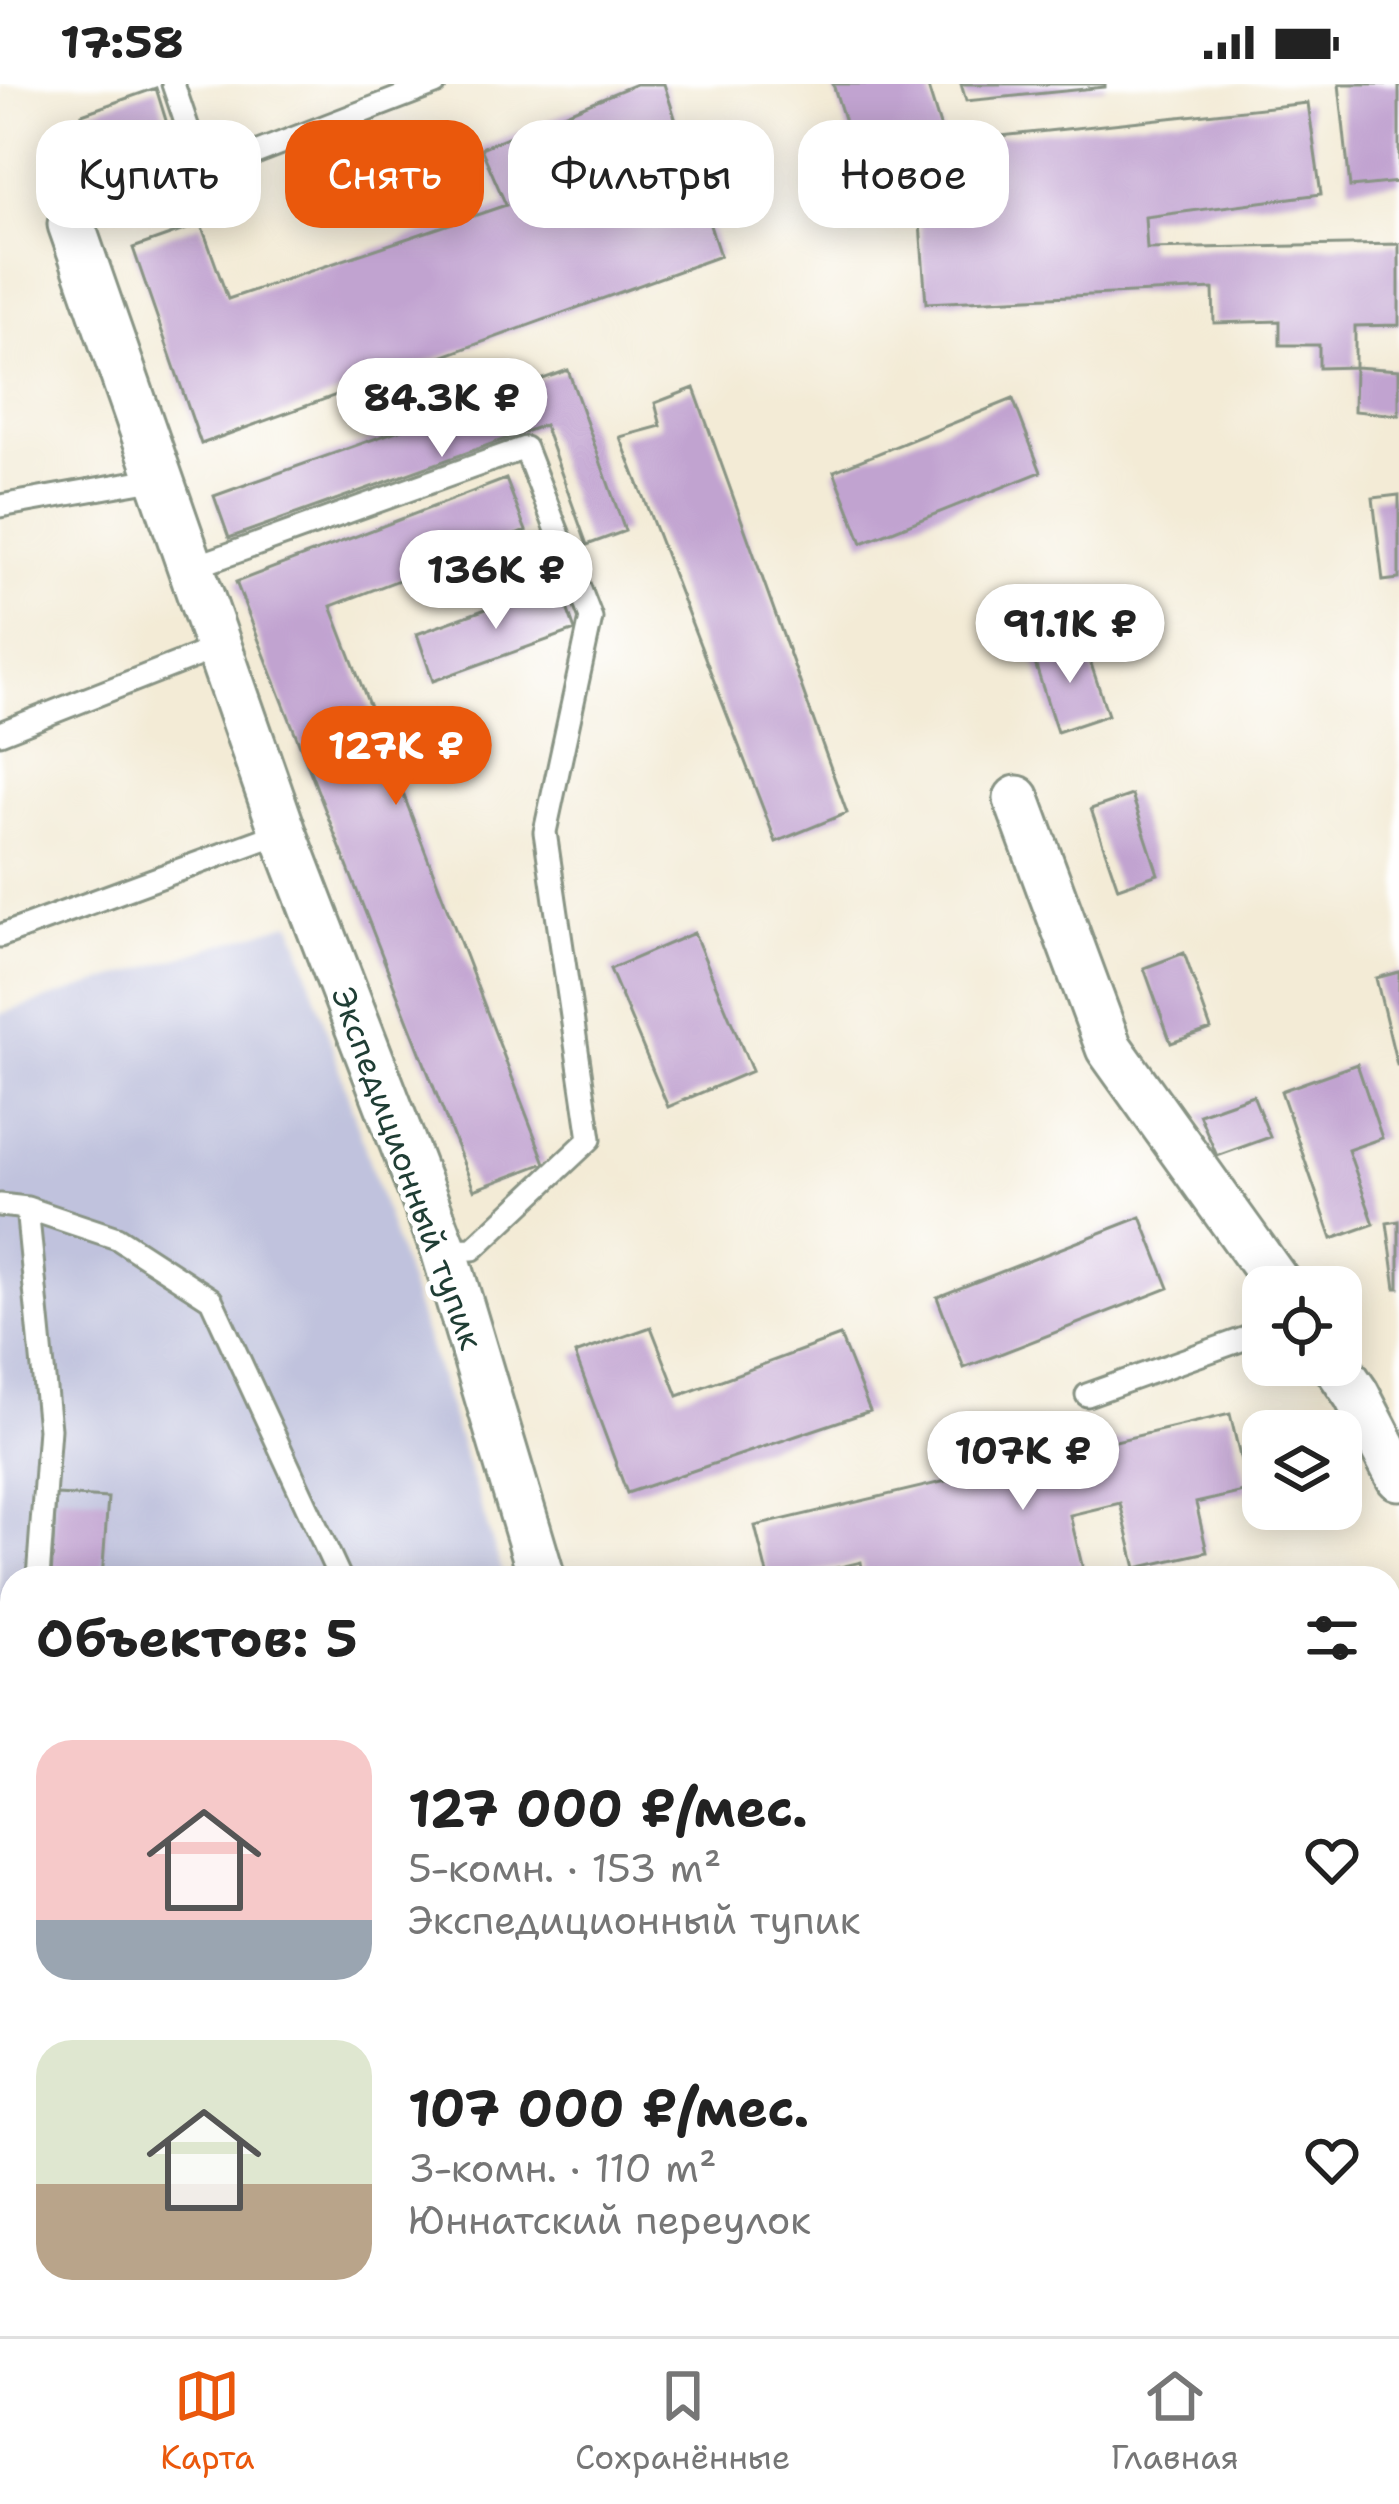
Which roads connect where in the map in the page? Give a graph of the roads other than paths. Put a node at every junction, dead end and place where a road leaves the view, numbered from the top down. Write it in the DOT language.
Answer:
graph roads {
  1 [pos="173,84"];
  2 [pos="435,84"];
  3 [pos="185,120"];
  4 [pos="261,151"];
  5 [pos="71,228"];
  6 [pos="159,478"];
  7 [pos="0,506"];
  8 [pos="191,568"];
  9 [pos="219,647"];
  10 [pos="0,733"];
  11 [pos="1017,799"];
  12 [pos="283,832"];
  13 [pos="0,936"];
  14 [pos="0,1205"];
  15 [pos="26,1208"];
  16 [pos="444,1250"];
  17 [pos="1265,1266"];
  18 [pos="1242,1340"];
  19 [pos="1350,1386"];
  20 [pos="1088,1395"];
  21 [pos="1399,1477"];
  22 [pos="39,1566"];
  23 [pos="334,1566"];
  24 [pos="538,1566"];
  1 -- 3 [label="lane"];
  2 -- 4 [label="lane"];
  5 -- 6 [label="street, Экспедиционный тупик"];
  6 -- 7 [label="lane"];
  6 -- 8 [label="street, Экспедиционный тупик"];
  8 -- 9 [label="street, Экспедиционный тупик"];
  8 -- 16 [label="lane"];
  9 -- 10 [label="lane"];
  9 -- 12 [label="street, Экспедиционный тупик"];
  11 -- 17 [label="street"];
  12 -- 13 [label="lane"];
  12 -- 16 [label="street, Экспедиционный тупик"];
  14 -- 15 [label="lane"];
  15 -- 22 [label="lane"];
  15 -- 23 [label="lane"];
  16 -- 24 [label="street, Экспедиционный тупик"];
  18 -- 20 [label="lane"];
  19 -- 21 [label="street"];
}
